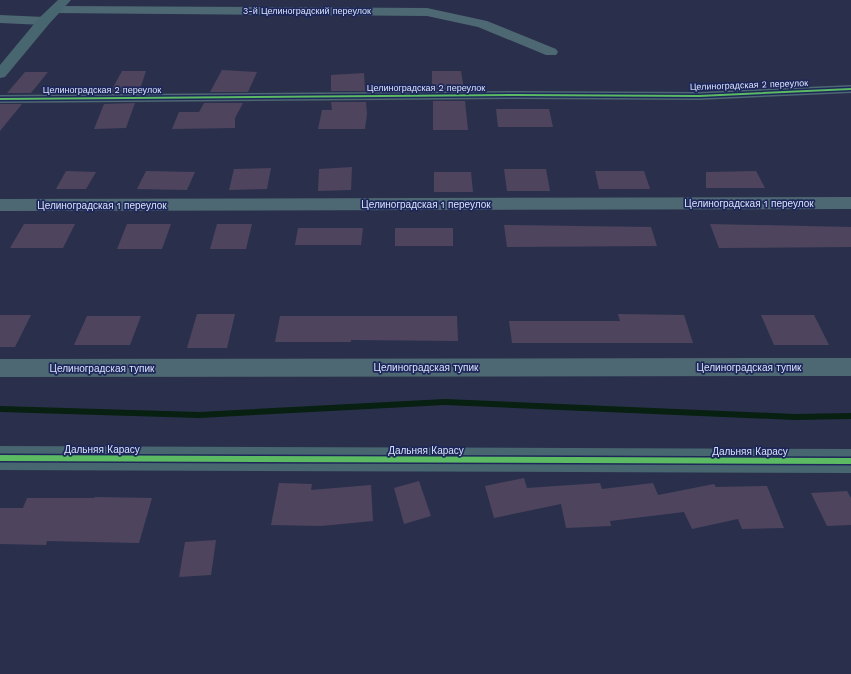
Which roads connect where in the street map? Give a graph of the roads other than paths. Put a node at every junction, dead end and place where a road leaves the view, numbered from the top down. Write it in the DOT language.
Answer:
graph roads {
  1 [pos="65,0"];
  2 [pos="56,10"];
  3 [pos="0,19"];
  4 [pos="44,21"];
  5 [pos="551,52"];
  6 [pos="0,74"];
  7 [pos="851,89"];
  8 [pos="0,99"];
  9 [pos="851,203"];
  10 [pos="0,205"];
  11 [pos="851,367"];
  12 [pos="0,368"];
  13 [pos="0,458"];
  14 [pos="851,460"];
  1 -- 2 [label="street"];
  2 -- 4 [label="street"];
  2 -- 5 [label="street, 3-й Целиноградский переулок"];
  3 -- 4 [label="street"];
  4 -- 6 [label="street"];
  7 -- 8 [label="street, Целиноградская 2 переулок"];
  9 -- 10 [label="street, Целиноградская 1 переулок"];
  11 -- 12 [label="street, Целиноградская тупик"];
  13 -- 14 [label="street, Дальняя Карасу"];
}
